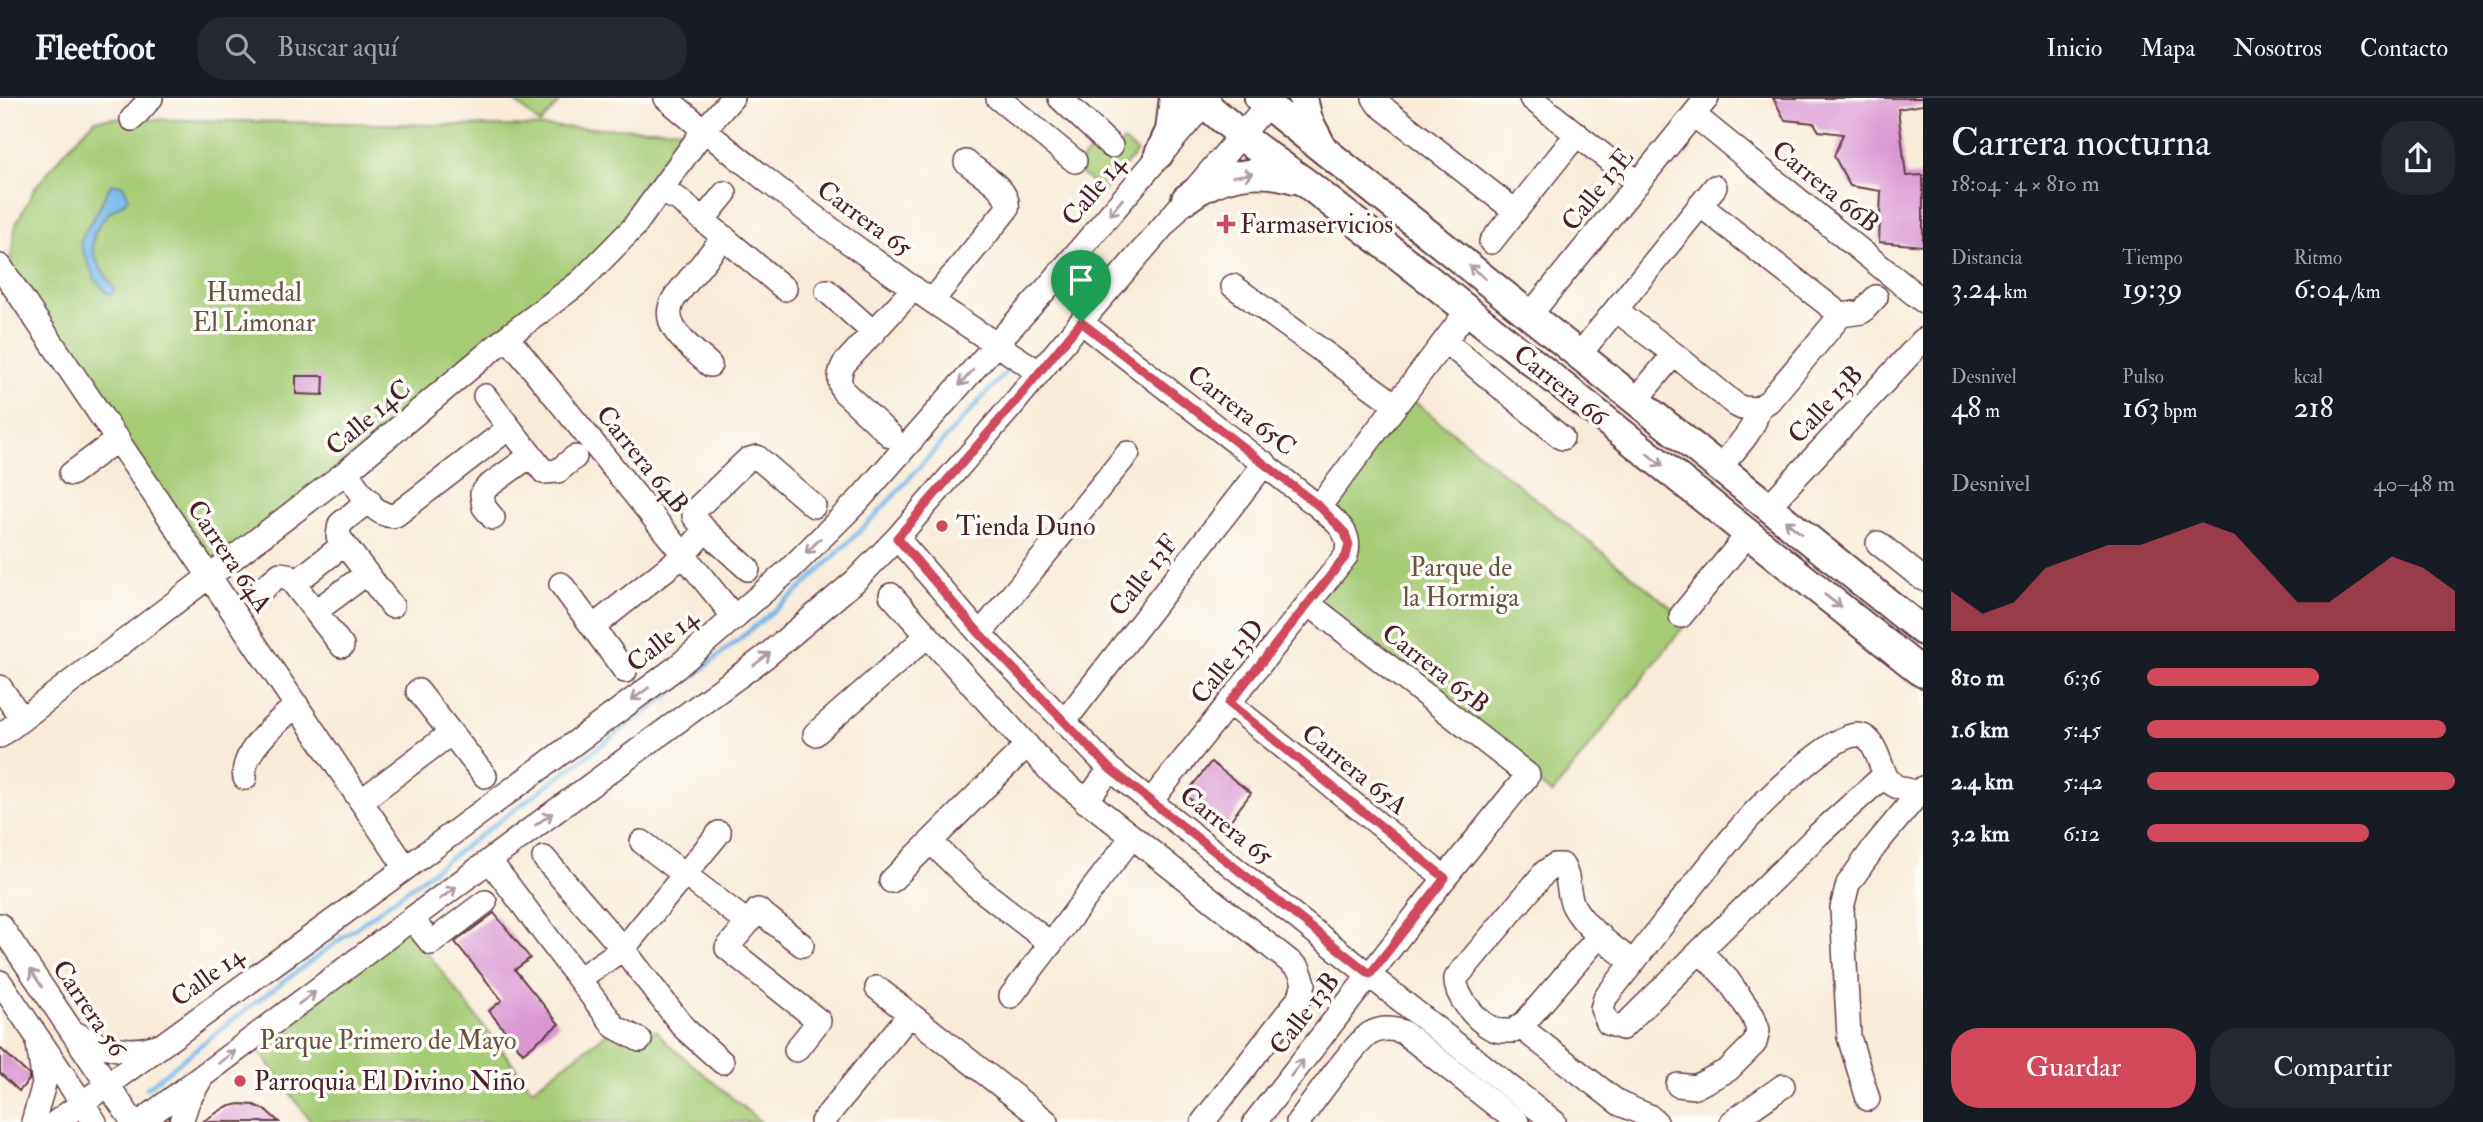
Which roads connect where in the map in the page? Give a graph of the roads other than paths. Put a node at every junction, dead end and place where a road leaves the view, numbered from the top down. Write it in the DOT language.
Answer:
graph roads {
  1 [pos="151,98"];
  2 [pos="666,98"];
  3 [pos="732,98"];
  4 [pos="998,98"];
  5 [pos="1060,98"];
  6 [pos="1174,98"];
  7 [pos="1303,98"];
  8 [pos="1374,98"];
  9 [pos="1531,98"];
  10 [pos="1204,100"];
  11 [pos="1267,100"];
  12 [pos="1701,106"];
  13 [pos="132,119"];
  14 [pos="704,130"];
  15 [pos="1577,134"];
  16 [pos="1240,135"];
  17 [pos="1111,146"];
  18 [pos="1159,154"];
  19 [pos="1334,156"];
  20 [pos="1074,161"];
  21 [pos="966,162"];
  22 [pos="1306,183"];
  23 [pos="1638,183"];
  24 [pos="1715,187"];
  25 [pos="661,192"];
  26 [pos="725,192"];
  27 [pos="1186,199"];
  28 [pos="1700,205"];
  29 [pos="1515,211"];
  30 [pos="703,220"];
  31 [pos="724,237"];
  32 [pos="1491,242"];
  33 [pos="1449,250"];
  34 [pos="3,276"];
  35 [pos="1427,278"];
  36 [pos="1233,286"];
  37 [pos="786,289"];
  38 [pos="827,291"];
  39 [pos="923,295"];
  40 [pos="1876,297"];
  41 [pos="1923,301"];
  42 [pos="1468,310"];
  43 [pos="1616,310"];
  44 [pos="1530,315"];
  45 [pos="1841,315"];
  46 [pos="1081,322"];
  47 [pos="874,333"];
  48 [pos="507,337"];
  49 [pos="1445,341"];
  50 [pos="1923,341"];
  51 [pos="996,344"];
  52 [pos="1675,354"];
  53 [pos="1579,355"];
  54 [pos="710,365"];
  55 [pos="1039,372"];
  56 [pos="485,396"];
  57 [pos="1636,400"];
  58 [pos="1396,405"];
  59 [pos="1757,409"];
  60 [pos="1613,426"];
  61 [pos="509,428"];
  62 [pos="891,436"];
  63 [pos="1562,438"];
  64 [pos="118,439"];
  65 [pos="1128,453"];
  66 [pos="530,456"];
  67 [pos="575,457"];
  68 [pos="1265,463"];
  69 [pos="1720,467"];
  70 [pos="346,472"];
  71 [pos="71,474"];
  72 [pos="369,500"];
  73 [pos="814,506"];
  74 [pos="1768,506"];
  75 [pos="1320,507"];
  76 [pos="494,518"];
  77 [pos="705,530"];
  78 [pos="1748,534"];
  79 [pos="897,538"];
  80 [pos="1878,543"];
  81 [pos="342,545"];
  82 [pos="685,554"];
  83 [pos="1346,556"];
  84 [pos="748,569"];
  85 [pos="366,574"];
  86 [pos="210,576"];
  87 [pos="1923,579"];
  88 [pos="295,583"];
  89 [pos="561,584"];
  90 [pos="261,590"];
  91 [pos="891,596"];
  92 [pos="1308,604"];
  93 [pos="392,606"];
  94 [pos="316,611"];
  95 [pos="1681,616"];
  96 [pos="735,618"];
  97 [pos="593,627"];
  98 [pos="1923,631"];
  99 [pos="980,634"];
  100 [pos="927,636"];
  101 [pos="342,646"];
  102 [pos="625,671"];
  103 [pos="1923,673"];
  104 [pos="0,687"];
  105 [pos="418,691"];
  106 [pos="1229,703"];
  107 [pos="297,705"];
  108 [pos="22,719"];
  109 [pos="1064,722"];
  110 [pos="451,733"];
  111 [pos="815,734"];
  112 [pos="0,736"];
  113 [pos="1027,745"];
  114 [pos="1110,769"];
  115 [pos="1528,775"];
  116 [pos="485,776"];
  117 [pos="244,778"];
  118 [pos="1890,781"];
  119 [pos="1921,790"];
  120 [pos="361,801"];
  121 [pos="1151,801"];
  122 [pos="1086,802"];
  123 [pos="719,833"];
  124 [pos="1132,837"];
  125 [pos="642,842"];
  126 [pos="930,842"];
  127 [pos="544,858"];
  128 [pos="490,861"];
  129 [pos="406,868"];
  130 [pos="686,875"];
  131 [pos="1445,878"];
  132 [pos="891,881"];
  133 [pos="485,902"];
  134 [pos="413,920"];
  135 [pos="748,923"];
  136 [pos="0,925"];
  137 [pos="1600,935"];
  138 [pos="1051,944"];
  139 [pos="802,946"];
  140 [pos="623,949"];
  141 [pos="1700,951"];
  142 [pos="1633,963"];
  143 [pos="1370,974"];
  144 [pos="580,978"];
  145 [pos="0,982"];
  146 [pos="877,988"];
  147 [pos="1011,996"];
  148 [pos="910,1014"];
  149 [pos="1520,1026"];
  150 [pos="71,1031"];
  151 [pos="36,1034"];
  152 [pos="640,1040"];
  153 [pos="160,1045"];
  154 [pos="796,1050"];
  155 [pos="722,1062"];
  156 [pos="203,1075"];
  157 [pos="107,1084"];
  158 [pos="1678,1085"];
  159 [pos="1783,1086"];
  160 [pos="1868,1099"];
  161 [pos="82,1102"];
  162 [pos="833,1118"];
  163 [pos="33,1122"];
  164 [pos="56,1122"];
  165 [pos="95,1122"];
  166 [pos="133,1122"];
  167 [pos="141,1122"];
  168 [pos="181,1122"];
  169 [pos="1047,1122"];
  170 [pos="1203,1122"];
  171 [pos="1255,1122"];
  172 [pos="1298,1122"];
  173 [pos="1517,1122"];
  174 [pos="1554,1122"];
  175 [pos="1656,1122"];
  176 [pos="1732,1122"];
  1 -- 13 [label="street"];
  2 -- 14 [label="street, Carrera 65"];
  3 -- 14 [label="street, Calle 14C"];
  4 -- 20 [label="street"];
  5 -- 17 [label="street"];
  6 -- 18 [label="main road"];
  7 -- 19 [label="main road"];
  8 -- 29 [label="street"];
  9 -- 15 [label="street"];
  10 -- 16 [label="main road, Carrera 66"];
  10 -- 18 [label="street, Calle 14"];
  11 -- 16 [label="street"];
  11 -- 19 [label="main road, Carrera 66"];
  12 -- 23 [label="street, Calle 13E"];
  12 -- 41 [label="street, Carrera 66B"];
  14 -- 25 [label="street, Calle 14C"];
  14 -- 39 [label="street, Carrera 65"];
  15 -- 23 [label="street"];
  15 -- 29 [label="street"];
  16 -- 22 [label="main road, Carrera 66"];
  16 -- 27 [label="street"];
  18 -- 51 [label="street, Calle 14, one-way"];
  19 -- 33 [label="main road, Carrera 66"];
  21 -- 39 [label="street"];
  27 -- 22 [label="main road, one-way"];
  22 -- 35 [label="main road, Carrera 66"];
  23 -- 44 [label="street, Calle 13E"];
  24 -- 28 [label="street"];
  25 -- 30 [label="street"];
  25 -- 48 [label="street, Calle 14C"];
  26 -- 30 [label="street"];
  27 -- 46 [label="street"];
  28 -- 43 [label="street"];
  28 -- 45 [label="street"];
  29 -- 32 [label="street"];
  30 -- 31 [label="street"];
  31 -- 37 [label="street"];
  31 -- 54 [label="street"];
  33 -- 35 [label="main road"];
  44 -- 33 [label="main road, Carrera 66, one-way"];
  34 -- 64 [label="street, Carrera 64A"];
  35 -- 42 [label="main road, Carrera 66"];
  36 -- 58 [label="street"];
  38 -- 47 [label="street"];
  39 -- 47 [label="street"];
  39 -- 51 [label="street, Carrera 65"];
  40 -- 45 [label="street"];
  42 -- 49 [label="street"];
  42 -- 60 [label="main road, Carrera 66"];
  43 -- 52 [label="street"];
  43 -- 53 [label="street"];
  44 -- 53 [label="main road, Carrera 66"];
  45 -- 59 [label="street"];
  46 -- 55 [label="street"];
  46 -- 68 [label="street, Carrera 65C"];
  47 -- 62 [label="street"];
  48 -- 70 [label="street, Calle 14C"];
  48 -- 82 [label="street, Carrera 64B"];
  49 -- 58 [label="street"];
  49 -- 63 [label="street"];
  50 -- 74 [label="street, Calle 13B"];
  51 -- 55 [label="street, Carrera 65"];
  51 -- 96 [label="street, Calle 14, one-way"];
  52 -- 57 [label="street"];
  52 -- 59 [label="street"];
  53 -- 57 [label="main road, Carrera 66"];
  55 -- 79 [label="street"];
  56 -- 61 [label="street"];
  57 -- 60 [label="main road"];
  57 -- 69 [label="main road, Carrera 66"];
  58 -- 75 [label="street"];
  59 -- 69 [label="street"];
  60 -- 78 [label="main road, Carrera 66, one-way"];
  61 -- 66 [label="street"];
  61 -- 72 [label="street"];
  64 -- 71 [label="street"];
  64 -- 86 [label="street, Carrera 64A"];
  65 -- 99 [label="street"];
  66 -- 67 [label="street"];
  66 -- 76 [label="street"];
  68 -- 75 [label="street, Carrera 65C"];
  68 -- 109 [label="street, Calle 13F"];
  69 -- 74 [label="main road, Carrera 66"];
  70 -- 72 [label="street"];
  70 -- 86 [label="street, Calle 14C"];
  72 -- 81 [label="street"];
  73 -- 77 [label="street"];
  98 -- 74 [label="main road, Carrera 66, one-way"];
  75 -- 83 [label="street, Carrera 65C"];
  77 -- 82 [label="street"];
  77 -- 84 [label="street"];
  78 -- 95 [label="street"];
  78 -- 103 [label="main road, Carrera 66, one-way"];
  79 -- 99 [label="street, Carrera 65"];
  128 -- 79 [label="street, one-way"];
  80 -- 87 [label="street"];
  81 -- 85 [label="street"];
  81 -- 88 [label="street"];
  82 -- 96 [label="street, Carrera 64B"];
  82 -- 97 [label="street"];
  83 -- 92 [label="street, Calle 13D"];
  85 -- 93 [label="street"];
  85 -- 94 [label="street"];
  86 -- 107 [label="street, Carrera 64A"];
  86 -- 108 [label="street, Calle 14C"];
  88 -- 90 [label="street"];
  88 -- 94 [label="street"];
  89 -- 97 [label="street"];
  91 -- 100 [label="street"];
  92 -- 106 [label="street, Calle 13D"];
  92 -- 115 [label="street, Carrera 65B"];
  94 -- 101 [label="street"];
  96 -- 129 [label="street, Calle 14, one-way"];
  97 -- 102 [label="street"];
  99 -- 109 [label="street, Carrera 65"];
  100 -- 111 [label="street"];
  100 -- 113 [label="street"];
  104 -- 108 [label="street"];
  105 -- 110 [label="street"];
  106 -- 121 [label="street, Calle 13D"];
  106 -- 131 [label="street, Carrera 65A"];
  107 -- 117 [label="street"];
  107 -- 120 [label="street, Carrera 64A"];
  108 -- 112 [label="street, Calle 14C"];
  109 -- 114 [label="street, Carrera 65"];
  110 -- 116 [label="street"];
  110 -- 120 [label="street"];
  113 -- 122 [label="street"];
  113 -- 126 [label="street"];
  114 -- 121 [label="street, Carrera 65"];
  114 -- 122 [label="street"];
  115 -- 131 [label="street, Calle 13B"];
  118 -- 119 [label="street"];
  118 -- 141 [label="street"];
  118 -- 142 [label="street"];
  119 -- 160 [label="street"];
  120 -- 129 [label="street, Carrera 64A"];
  121 -- 143 [label="street, Carrera 65"];
  122 -- 124 [label="street"];
  123 -- 130 [label="street"];
  124 -- 138 [label="street"];
  124 -- 170 [label="street"];
  125 -- 130 [label="street"];
  126 -- 132 [label="street"];
  126 -- 138 [label="street"];
  127 -- 140 [label="street"];
  134 -- 128 [label="street, one-way"];
  128 -- 144 [label="street"];
  129 -- 153 [label="street, Calle 14"];
  130 -- 135 [label="street"];
  130 -- 140 [label="street"];
  131 -- 143 [label="street, Calle 13B"];
  133 -- 134 [label="street"];
  156 -- 134 [label="street, one-way"];
  135 -- 139 [label="street"];
  135 -- 154 [label="street"];
  150 -- 136 [label="street, Carrera 56, one-way"];
  137 -- 142 [label="street"];
  137 -- 149 [label="street"];
  137 -- 149 [label="street"];
  138 -- 147 [label="street"];
  140 -- 144 [label="street"];
  140 -- 155 [label="street"];
  141 -- 142 [label="street"];
  141 -- 158 [label="street"];
  171 -- 143 [label="street, Calle 13B, one-way"];
  143 -- 174 [label="street, Carrera 65"];
  144 -- 152 [label="street"];
  145 -- 151 [label="street"];
  146 -- 148 [label="street"];
  148 -- 162 [label="street"];
  148 -- 169 [label="street"];
  149 -- 175 [label="street"];
  150 -- 153 [label="street"];
  150 -- 157 [label="street, Carrera 56"];
  151 -- 161 [label="street"];
  151 -- 163 [label="street"];
  153 -- 157 [label="street, Calle 14"];
  156 -- 167 [label="street"];
  156 -- 168 [label="street"];
  157 -- 161 [label="street, Calle 14"];
  157 -- 166 [label="street, Carrera 56"];
  159 -- 176 [label="street"];
  161 -- 164 [label="street, Calle 14"];
  161 -- 165 [label="street"];
  172 -- 173 [label="street"];
}
